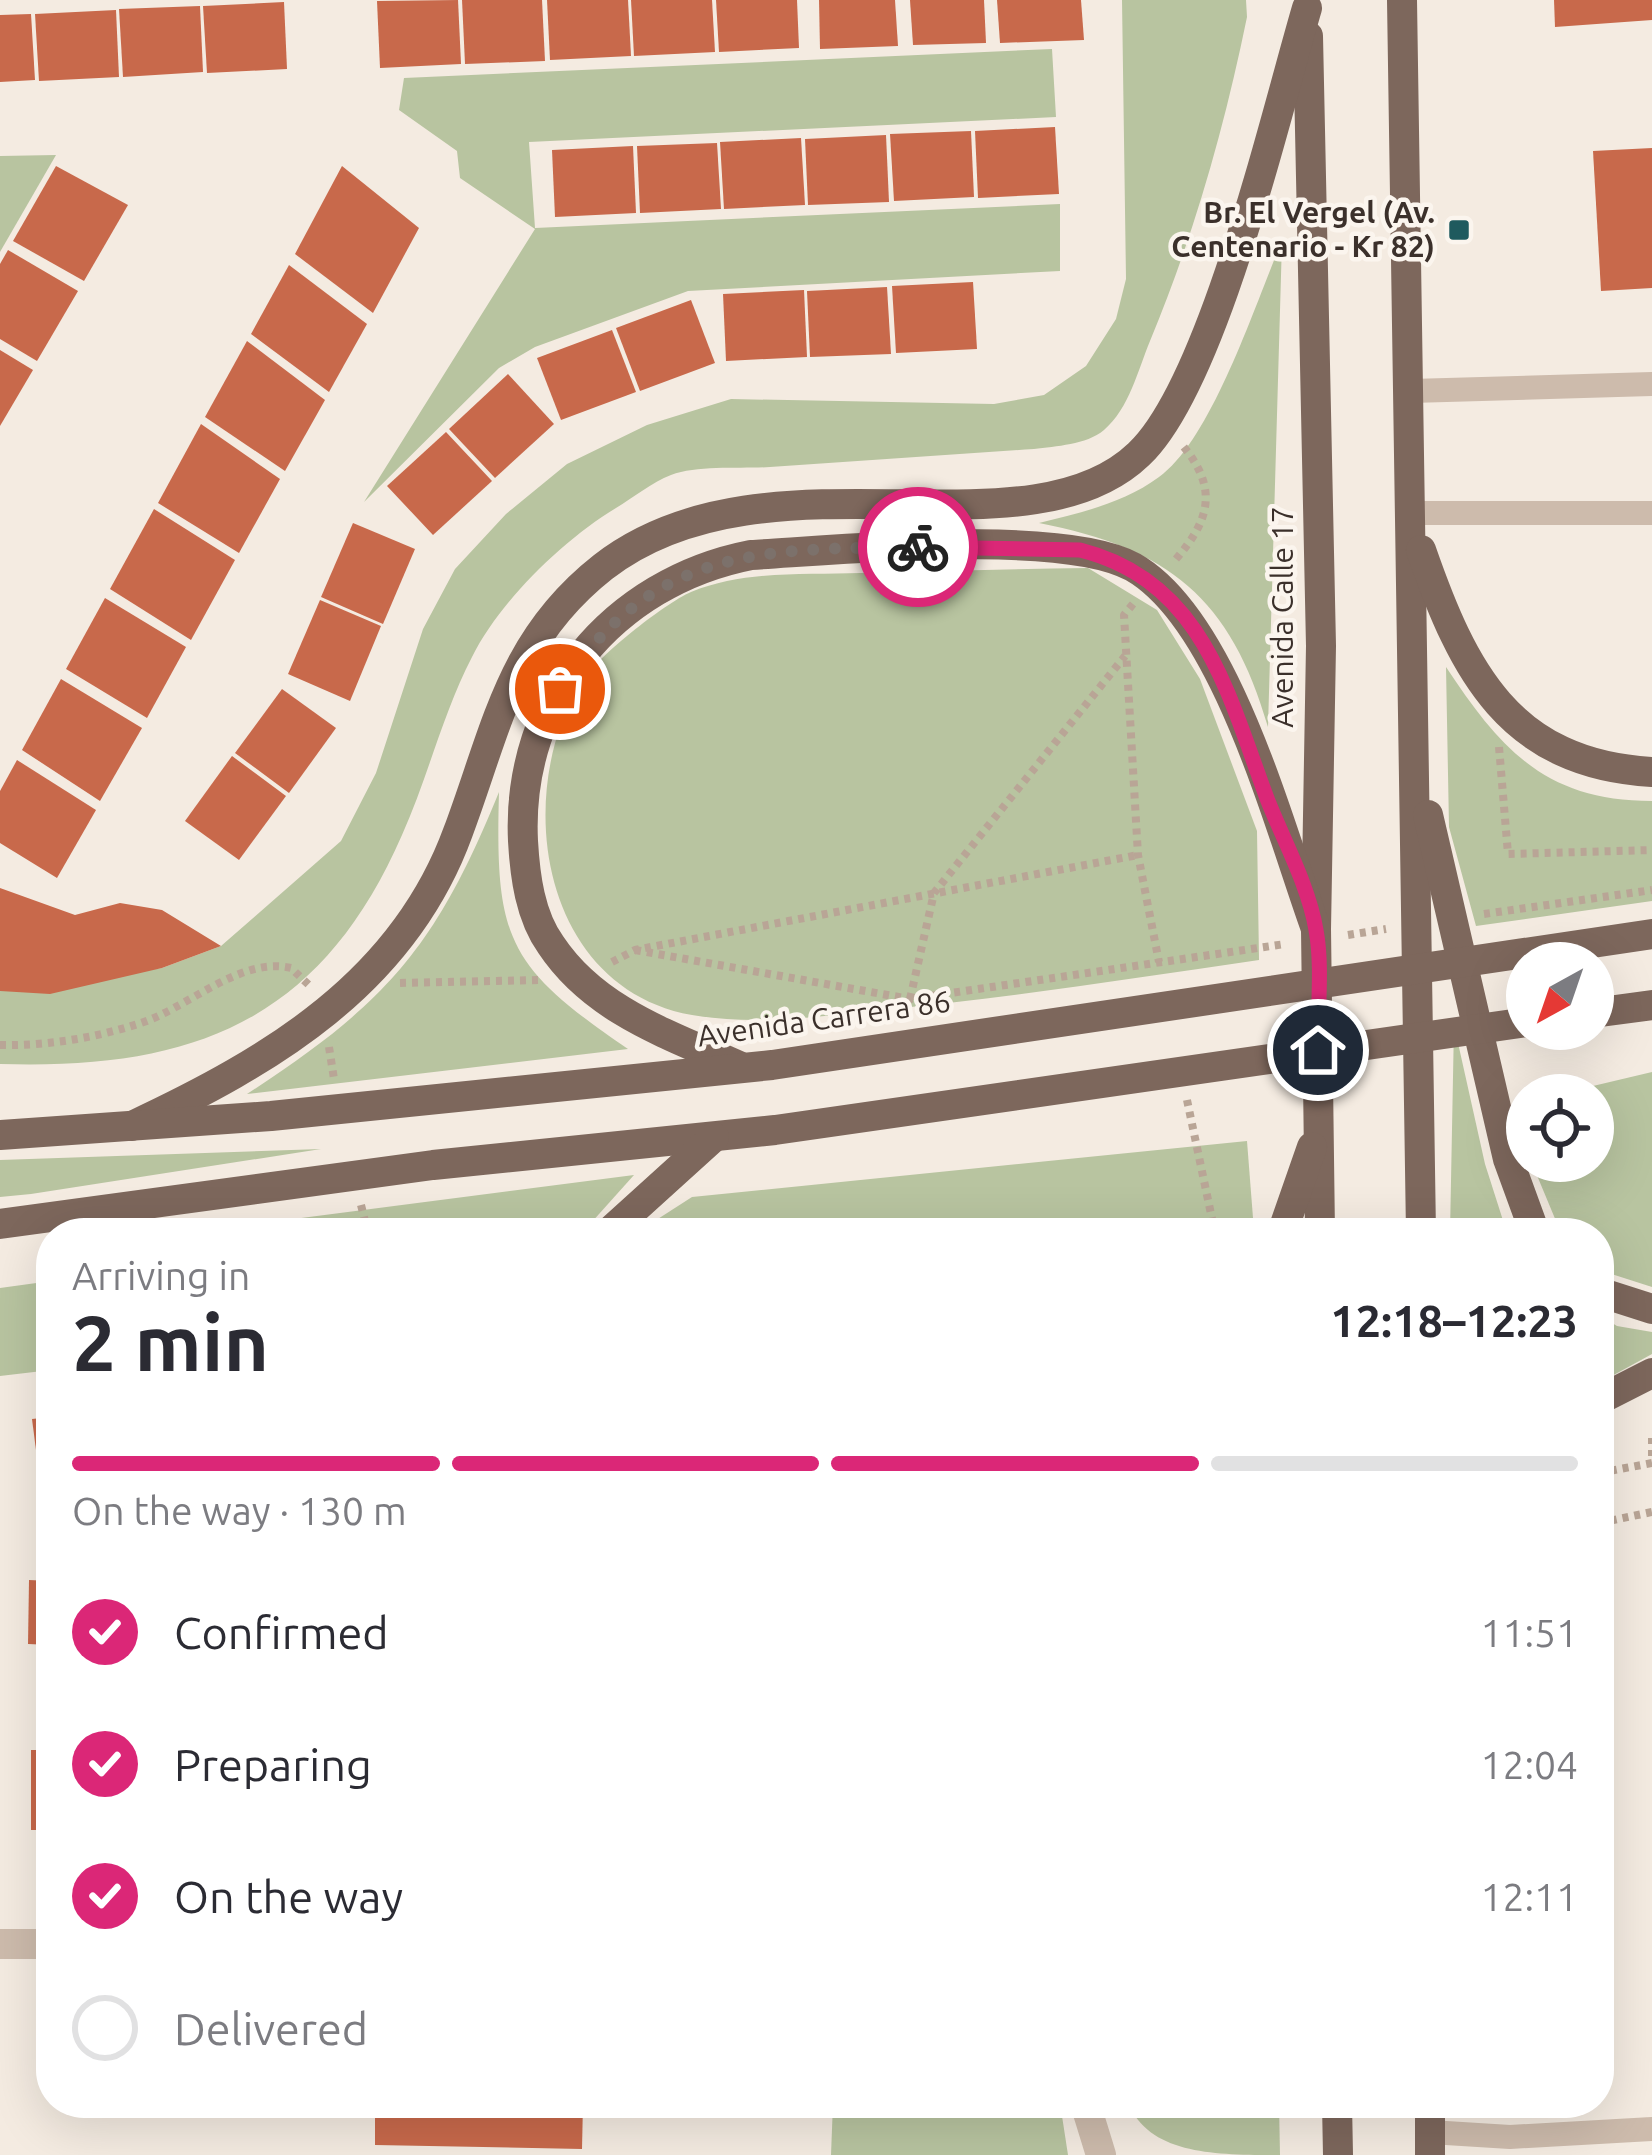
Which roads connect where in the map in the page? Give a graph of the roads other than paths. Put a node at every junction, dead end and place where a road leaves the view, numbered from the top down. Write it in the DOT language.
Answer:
graph roads {
  1 [pos="1402,0"];
  2 [pos="1307,4"];
  3 [pos="1652,384"];
  4 [pos="1411,391"];
  5 [pos="1652,513"];
  6 [pos="1412,519"];
  7 [pos="1414,754"];
  8 [pos="1652,772"];
  9 [pos="1316,929"];
  10 [pos="1652,934"];
  11 [pos="1652,1005"];
  12 [pos="1614,1010"];
  13 [pos="1506,1025"];
  14 [pos="759,1067"];
  15 [pos="132,1126"];
  16 [pos="1318,1130"];
  17 [pos="0,1135"];
  18 [pos="716,1136"];
  19 [pos="44,1218"];
  20 [pos="625,1218"];
  21 [pos="1287,1218"];
  22 [pos="1320,1218"];
  23 [pos="1421,1218"];
  24 [pos="1530,1218"];
  25 [pos="36,1219"];
  26 [pos="0,1224"];
  27 [pos="36,1227"];
  28 [pos="1614,1297"];
  29 [pos="1652,1309"];
  30 [pos="1652,1373"];
  31 [pos="1614,1392"];
  32 [pos="0,1944"];
  33 [pos="36,1944"];
  34 [pos="1090,2118"];
  35 [pos="1337,2118"];
  36 [pos="1652,2129"];
  37 [pos="1430,2130"];
  38 [pos="1102,2155"];
  39 [pos="1338,2155"];
  1 -- 4 [label="main road"];
  2 -- 9 [label="main road, Avenida Calle 17"];
  2 -- 15 [label="main road"];
  3 -- 4 [label="lane"];
  4 -- 6 [label="main road"];
  5 -- 6 [label="lane"];
  6 -- 7 [label="main road"];
  6 -- 8 [label="main road"];
  7 -- 23 [label="main road"];
  7 -- 24 [label="main road"];
  9 -- 14 [label="main road"];
  9 -- 16 [label="main road, Avenida Calle 17"];
  10 -- 14 [label="main road, Avenida Carrera 86"];
  11 -- 12 [label="main road"];
  13 -- 18 [label="main road"];
  14 -- 15 [label="main road, Avenida Carrera 86"];
  15 -- 17 [label="main road, Avenida Carrera 86"];
  16 -- 21 [label="main road"];
  16 -- 22 [label="main road, Avenida Calle 17"];
  18 -- 19 [label="main road"];
  18 -- 20 [label="main road"];
  25 -- 26 [label="main road"];
  26 -- 27 [label="main road"];
  28 -- 29 [label="main road"];
  30 -- 31 [label="main road"];
  32 -- 33 [label="street"];
  34 -- 38 [label="street"];
  35 -- 39 [label="main road"];
  36 -- 37 [label="lane"];
}
